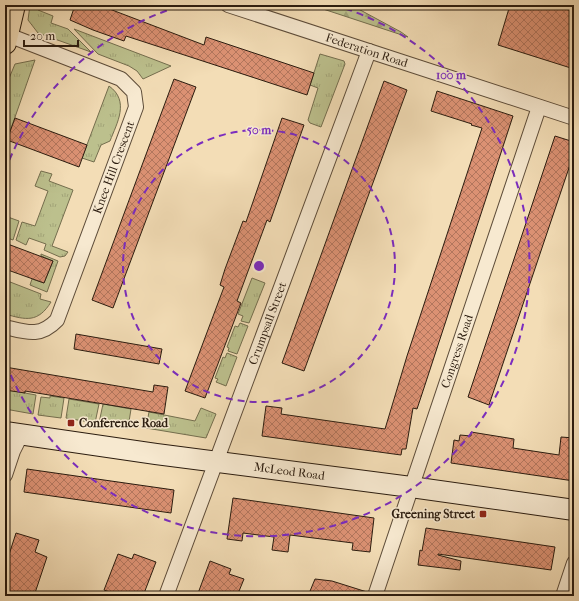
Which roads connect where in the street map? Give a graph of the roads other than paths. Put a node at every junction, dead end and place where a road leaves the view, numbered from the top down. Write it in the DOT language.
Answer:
graph roads {
  1 [pos="14,5"];
  2 [pos="228,5"];
  3 [pos="6,39"];
  4 [pos="369,51"];
  5 [pos="539,107"];
  6 [pos="574,118"];
  7 [pos="5,327"];
  8 [pos="13,434"];
  9 [pos="216,462"];
  10 [pos="5,475"];
  11 [pos="411,487"];
  12 [pos="574,510"];
  13 [pos="574,563"];
  14 [pos="166,596"];
  15 [pos="375,596"];
  16 [pos="562,596"];
  1 -- 3 [label="main road"];
  2 -- 4 [label="street, Federation Road"];
  3 -- 7 [label="street, Knee Hill Crescent"];
  4 -- 5 [label="street, Federation Road"];
  4 -- 9 [label="street, Crumpsall Street"];
  5 -- 6 [label="street, Federation Road"];
  5 -- 11 [label="street, Congress Road"];
  8 -- 9 [label="main road, McLeod Road"];
  8 -- 10 [label="street"];
  9 -- 11 [label="main road, McLeod Road"];
  9 -- 14 [label="street, Crumpsall Street"];
  11 -- 12 [label="main road, McLeod Road"];
  11 -- 15 [label="street, Congress Road"];
  13 -- 16 [label="street"];
}
